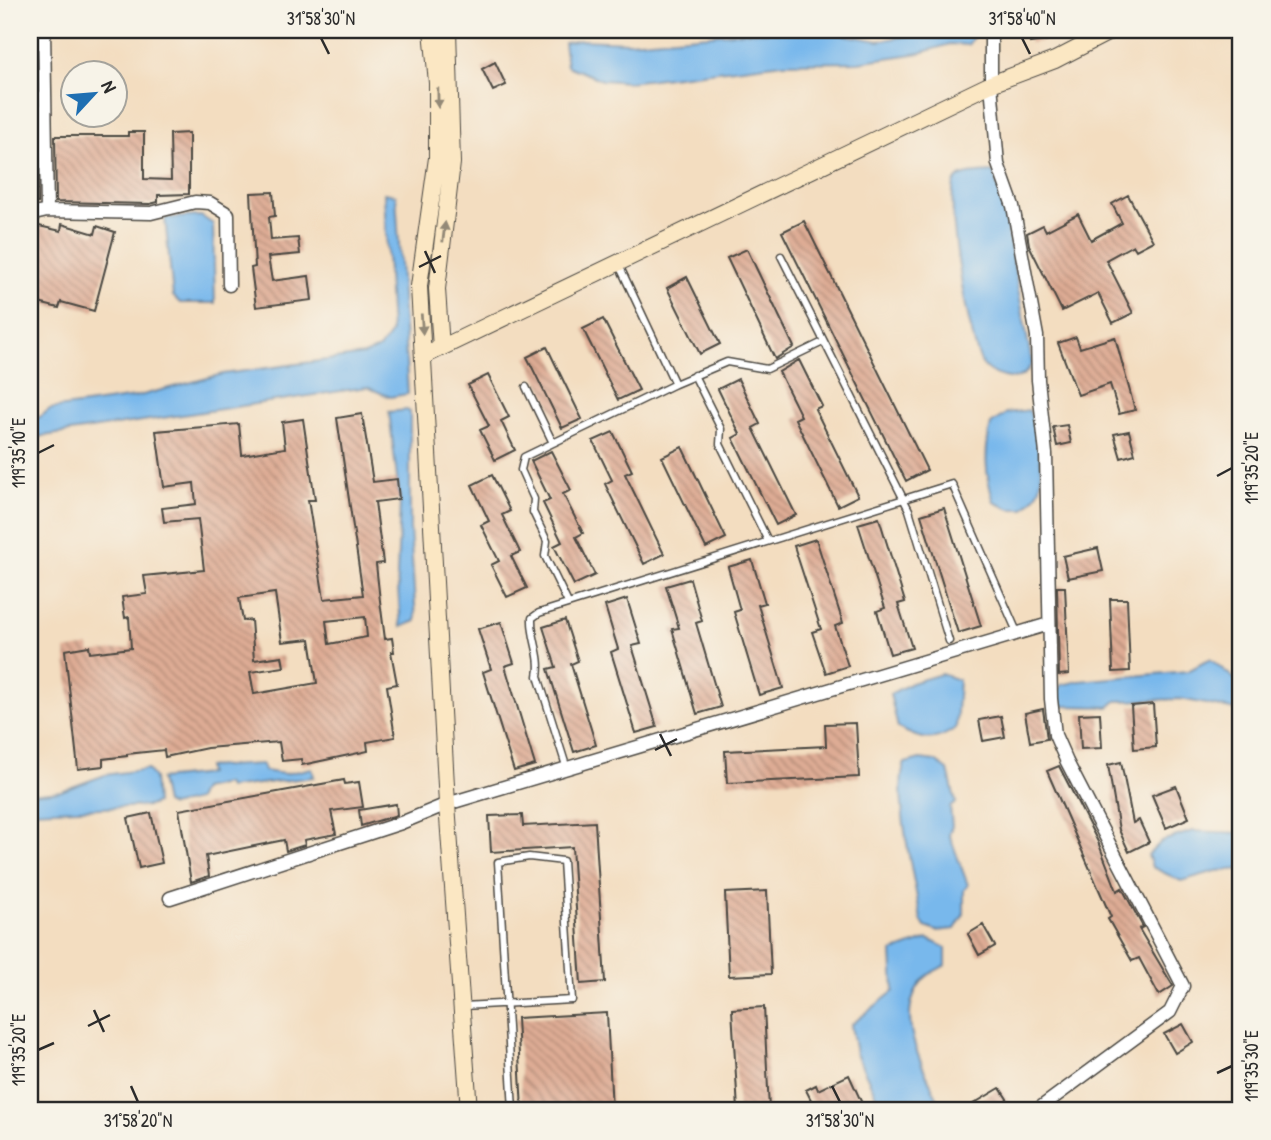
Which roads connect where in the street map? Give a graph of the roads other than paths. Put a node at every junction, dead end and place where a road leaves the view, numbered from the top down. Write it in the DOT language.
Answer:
graph roads {
  1 [pos="44,30"];
  2 [pos="432,30"];
  3 [pos="448,30"];
  4 [pos="991,30"];
  5 [pos="1113,30"];
  6 [pos="990,85"];
  7 [pos="47,211"];
  8 [pos="30,215"];
  9 [pos="781,256"];
  10 [pos="618,264"];
  11 [pos="229,285"];
  12 [pos="823,342"];
  13 [pos="442,348"];
  14 [pos="425,356"];
  15 [pos="694,376"];
  16 [pos="675,384"];
  17 [pos="526,387"];
  18 [pos="554,443"];
  19 [pos="903,500"];
  20 [pos="768,541"];
  21 [pos="568,603"];
  22 [pos="1049,624"];
  23 [pos="1017,632"];
  24 [pos="949,641"];
  25 [pos="567,769"];
  26 [pos="447,804"];
  27 [pos="170,898"];
  28 [pos="506,1004"];
  29 [pos="463,1006"];
  30 [pos="469,1110"];
  31 [pos="513,1110"];
  32 [pos="1037,1110"];
  1 -- 7 [label="street"];
  2 -- 14 [label="street, one-way"];
  13 -- 3 [label="street, one-way"];
  4 -- 6 [label="street"];
  5 -- 6 [label="street"];
  6 -- 10 [label="street"];
  6 -- 22 [label="street"];
  7 -- 8 [label="street"];
  7 -- 11 [label="street"];
  9 -- 12 [label="lane"];
  10 -- 13 [label="street"];
  10 -- 16 [label="lane"];
  12 -- 15 [label="lane"];
  12 -- 19 [label="lane"];
  13 -- 14 [label="street"];
  14 -- 26 [label="street"];
  15 -- 16 [label="lane"];
  15 -- 20 [label="lane"];
  16 -- 18 [label="lane"];
  17 -- 18 [label="lane"];
  18 -- 21 [label="lane"];
  19 -- 20 [label="lane"];
  19 -- 23 [label="lane"];
  19 -- 24 [label="lane"];
  20 -- 21 [label="lane"];
  21 -- 25 [label="lane"];
  22 -- 23 [label="street"];
  22 -- 32 [label="street"];
  23 -- 25 [label="street"];
  25 -- 26 [label="street"];
  26 -- 27 [label="street"];
  26 -- 29 [label="street"];
  28 -- 28 [label="lane"];
  28 -- 29 [label="lane"];
  28 -- 31 [label="lane"];
  29 -- 30 [label="street"];
}
